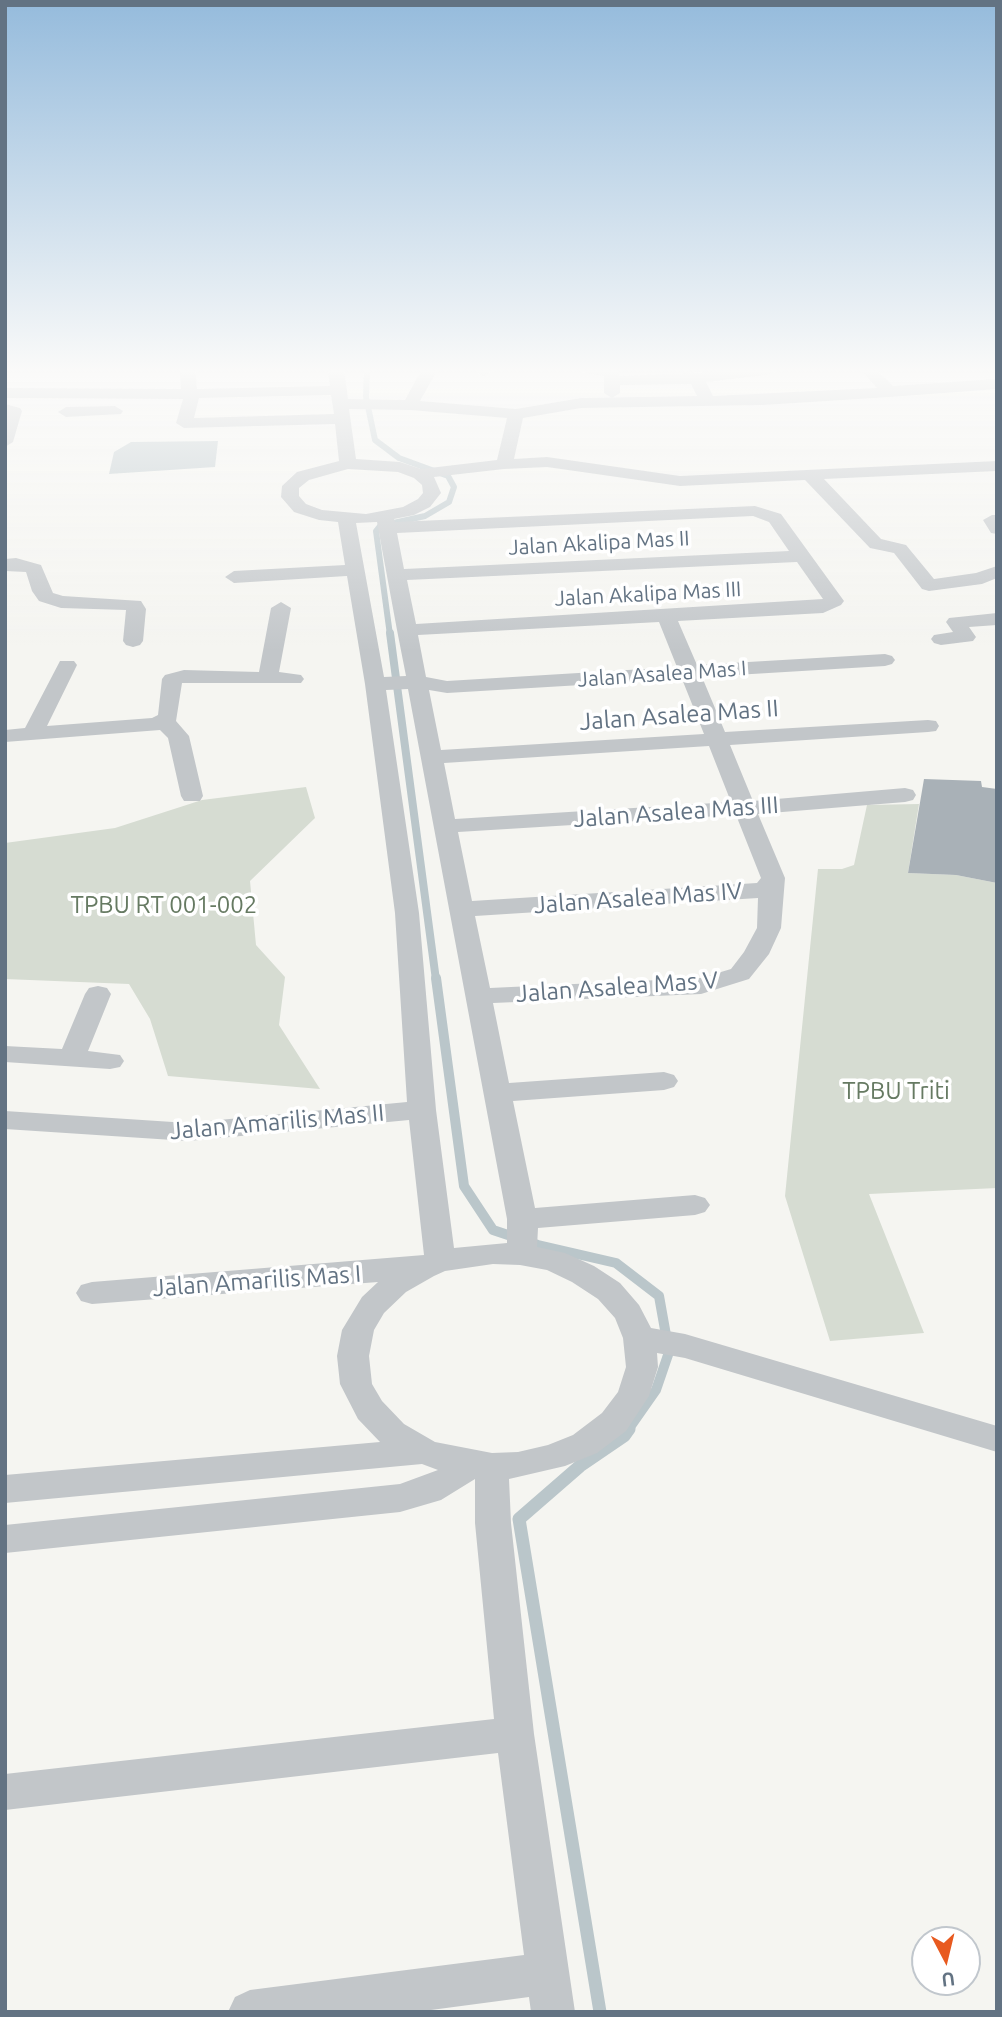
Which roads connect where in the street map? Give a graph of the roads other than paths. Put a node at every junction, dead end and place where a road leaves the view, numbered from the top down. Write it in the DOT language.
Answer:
graph roads {
  1 [pos="551,463"];
  2 [pos="559,463"];
  3 [pos="348,464"];
  4 [pos="504,464"];
  5 [pos="997,466"];
  6 [pos="430,473"];
  7 [pos="810,475"];
  8 [pos="346,519"];
  9 [pos="997,520"];
  10 [pos="387,523"];
  11 [pos="997,529"];
  12 [pos="804,556"];
  13 [pos="5,565"];
  14 [pos="354,570"];
  15 [pos="997,572"];
  16 [pos="397,575"];
  17 [pos="234,577"];
  18 [pos="965,581"];
  19 [pos="991,607"];
  20 [pos="281,608"];
  21 [pos="667,617"];
  22 [pos="407,630"];
  23 [pos="941,639"];
  24 [pos="133,641"];
  25 [pos="885,660"];
  26 [pos="67,666"];
  27 [pos="689,673"];
  28 [pos="268,678"];
  29 [pos="294,679"];
  30 [pos="426,688"];
  31 [pos="375,691"];
  32 [pos="164,722"];
  33 [pos="929,726"];
  34 [pos="33,733"];
  35 [pos="5,736"];
  36 [pos="717,740"];
  37 [pos="433,757"];
  38 [pos="905,795"];
  39 [pos="192,796"];
  40 [pos="745,808"];
  41 [pos="446,826"];
  42 [pos="771,885"];
  43 [pos="462,909"];
  44 [pos="98,994"];
  45 [pos="480,996"];
  46 [pos="5,1054"];
  47 [pos="72,1058"];
  48 [pos="110,1061"];
  49 [pos="664,1081"];
  50 [pos="497,1093"];
  51 [pos="422,1110"];
  52 [pos="5,1120"];
  53 [pos="695,1206"];
  54 [pos="522,1236"];
  55 [pos="432,1265"];
  56 [pos="92,1293"];
  57 [pos="639,1338"];
  58 [pos="997,1439"];
  59 [pos="423,1451"];
  60 [pos="481,1465"];
  61 [pos="5,1489"];
  62 [pos="5,1539"];
  63 [pos="515,1734"];
  64 [pos="5,1792"];
  65 [pos="551,1993"];
  66 [pos="250,2012"];
  1 -- 4 [label="street"];
  2 -- 7 [label="street"];
  3 -- 6 [label="street"];
  3 -- 8 [label="street"];
  4 -- 6 [label="street"];
  5 -- 7 [label="street"];
  6 -- 10 [label="street"];
  7 -- 18 [label="street"];
  8 -- 10 [label="street"];
  8 -- 14 [label="street"];
  9 -- 11 [label="street"];
  10 -- 12 [label="street"];
  10 -- 16 [label="street"];
  12 -- 16 [label="street, Jalan Akalipa Mas II"];
  12 -- 21 [label="street, Jalan Akalipa Mas III"];
  13 -- 24 [label="street"];
  14 -- 17 [label="street"];
  14 -- 31 [label="street"];
  15 -- 18 [label="street"];
  16 -- 22 [label="street"];
  18 -- 19 [label="street"];
  19 -- 23 [label="street"];
  20 -- 28 [label="street"];
  21 -- 22 [label="street, Jalan Akalipa Mas III"];
  21 -- 27 [label="street, Jalan Asalea Mas IV"];
  22 -- 30 [label="street"];
  25 -- 27 [label="street, Jalan Asalea Mas I"];
  26 -- 34 [label="street"];
  27 -- 30 [label="street, Jalan Asalea Mas I"];
  27 -- 36 [label="street, Jalan Asalea Mas IV"];
  28 -- 29 [label="street"];
  28 -- 32 [label="street"];
  30 -- 31 [label="street, Jalan Asalea Mas I"];
  30 -- 37 [label="street"];
  31 -- 51 [label="street"];
  32 -- 34 [label="street"];
  32 -- 39 [label="street"];
  33 -- 36 [label="street, Jalan Asalea Mas II"];
  34 -- 35 [label="street"];
  36 -- 37 [label="street, Jalan Asalea Mas II"];
  36 -- 40 [label="street, Jalan Asalea Mas IV"];
  37 -- 41 [label="street"];
  38 -- 40 [label="street, Jalan Asalea Mas III"];
  40 -- 41 [label="street, Jalan Asalea Mas III"];
  40 -- 42 [label="street, Jalan Asalea Mas IV"];
  41 -- 43 [label="street"];
  42 -- 43 [label="street, Jalan Asalea Mas IV"];
  42 -- 45 [label="street, Jalan Asalea Mas V"];
  43 -- 45 [label="street"];
  44 -- 47 [label="street"];
  45 -- 50 [label="street"];
  46 -- 47 [label="street"];
  47 -- 48 [label="street"];
  49 -- 50 [label="street"];
  50 -- 54 [label="street"];
  51 -- 52 [label="street, Jalan Amarilis Mas II"];
  51 -- 55 [label="street"];
  53 -- 54 [label="street"];
  54 -- 55 [label="street"];
  54 -- 57 [label="street"];
  55 -- 56 [label="street, Jalan Amarilis Mas I"];
  55 -- 59 [label="street"];
  57 -- 58 [label="street"];
  57 -- 60 [label="street"];
  59 -- 60 [label="street"];
  59 -- 61 [label="street"];
  60 -- 62 [label="street"];
  60 -- 63 [label="street"];
  63 -- 64 [label="street"];
  63 -- 65 [label="street"];
  65 -- 66 [label="street"];
}
